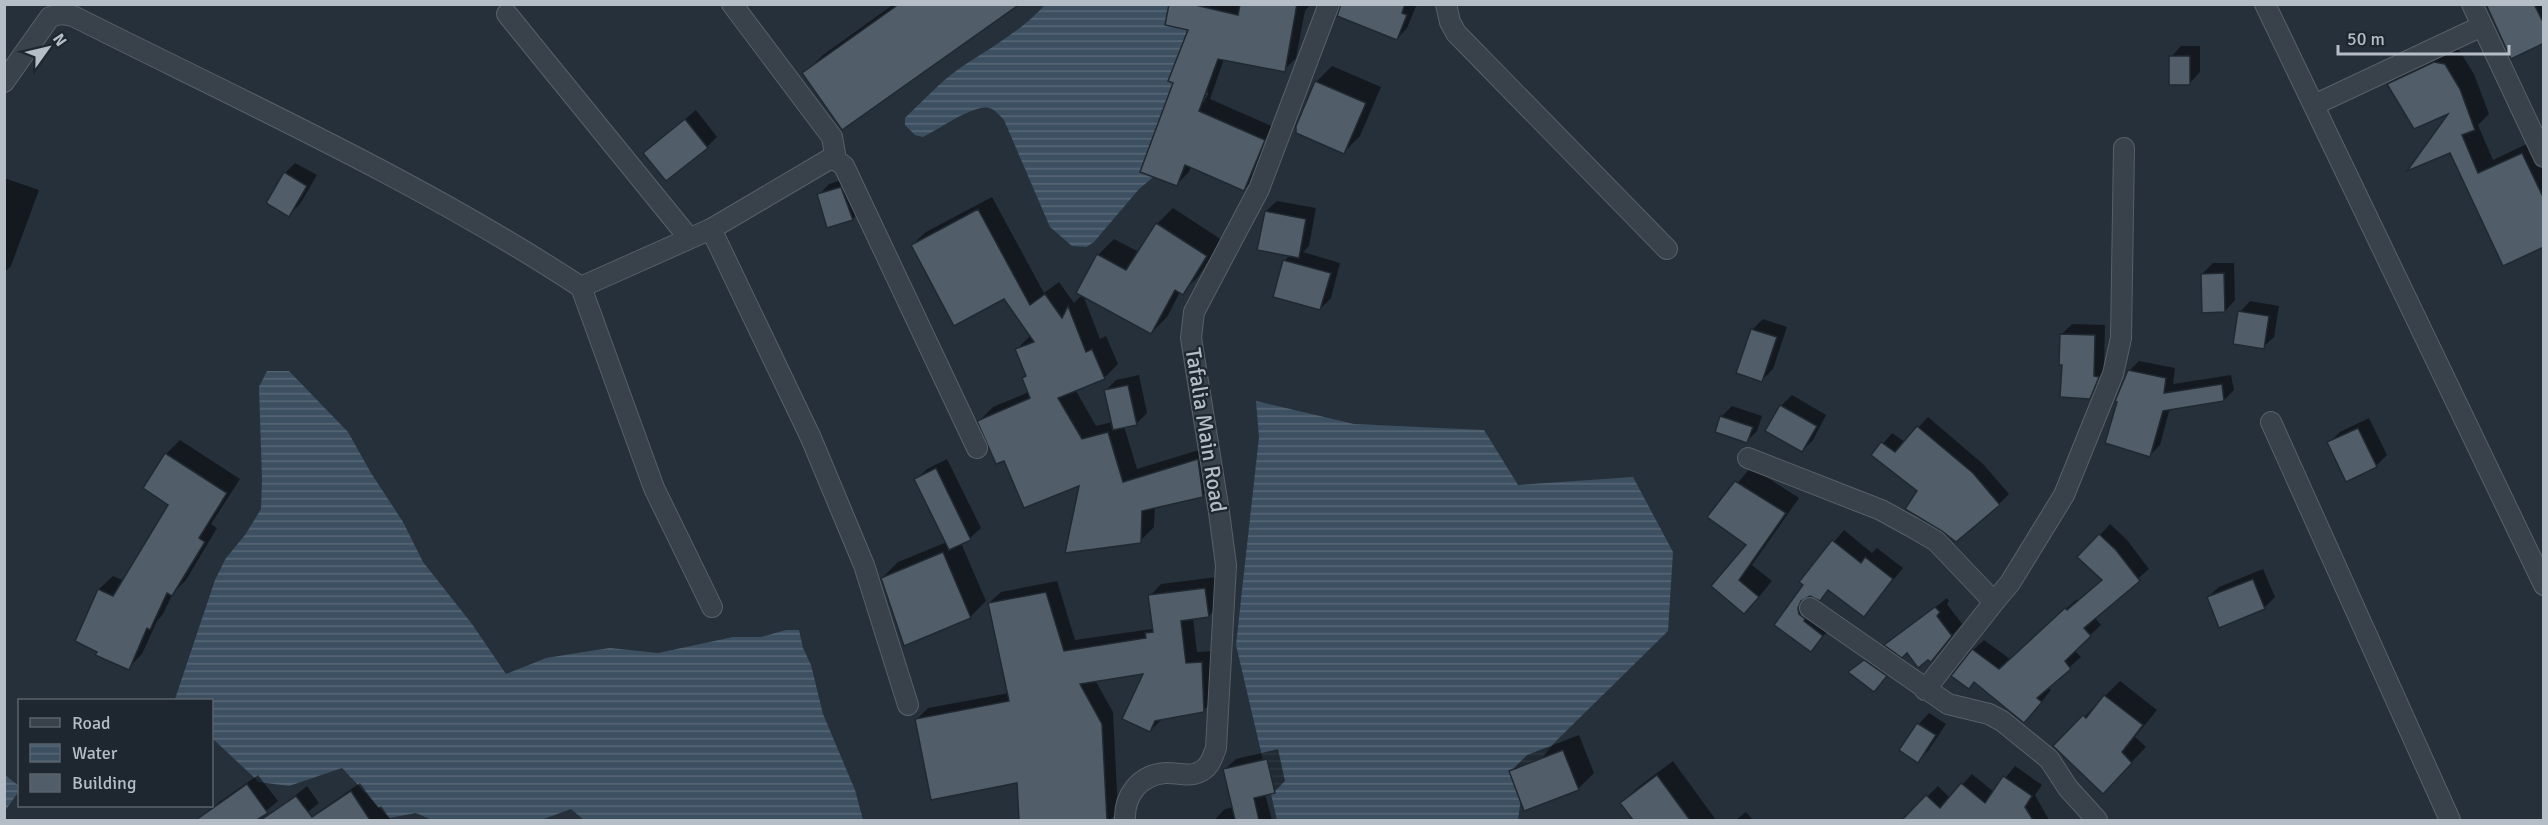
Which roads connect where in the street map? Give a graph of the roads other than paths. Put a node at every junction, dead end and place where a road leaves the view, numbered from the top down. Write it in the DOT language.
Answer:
graph roads {
  1 [pos="732,4"];
  2 [pos="1329,4"];
  3 [pos="1446,4"];
  4 [pos="2265,4"];
  5 [pos="2472,4"];
  6 [pos="507,14"];
  7 [pos="2482,26"];
  8 [pos="4,82"];
  9 [pos="2314,105"];
  10 [pos="2124,148"];
  11 [pos="2544,157"];
  12 [pos="836,160"];
  13 [pos="711,229"];
  14 [pos="689,238"];
  15 [pos="1667,249"];
  16 [pos="581,287"];
  17 [pos="2271,422"];
  18 [pos="977,448"];
  19 [pos="1748,458"];
  20 [pos="2544,585"];
  21 [pos="1994,602"];
  22 [pos="712,607"];
  23 [pos="1810,608"];
  24 [pos="1925,690"];
  25 [pos="908,705"];
  26 [pos="1125,820"];
  27 [pos="2097,820"];
  28 [pos="2450,820"];
  1 -- 12 [label="street"];
  2 -- 26 [label="street, Tafalia Main Road"];
  3 -- 15 [label="street"];
  4 -- 9 [label="street"];
  5 -- 7 [label="street"];
  6 -- 14 [label="street"];
  7 -- 9 [label="street"];
  7 -- 11 [label="street"];
  8 -- 16 [label="street"];
  9 -- 20 [label="street"];
  10 -- 21 [label="street"];
  12 -- 13 [label="street"];
  12 -- 18 [label="street"];
  13 -- 14 [label="street"];
  13 -- 25 [label="street"];
  14 -- 16 [label="street"];
  16 -- 22 [label="street"];
  17 -- 28 [label="street"];
  19 -- 21 [label="street"];
  21 -- 24 [label="street"];
  23 -- 24 [label="street"];
  24 -- 27 [label="street"];
}
